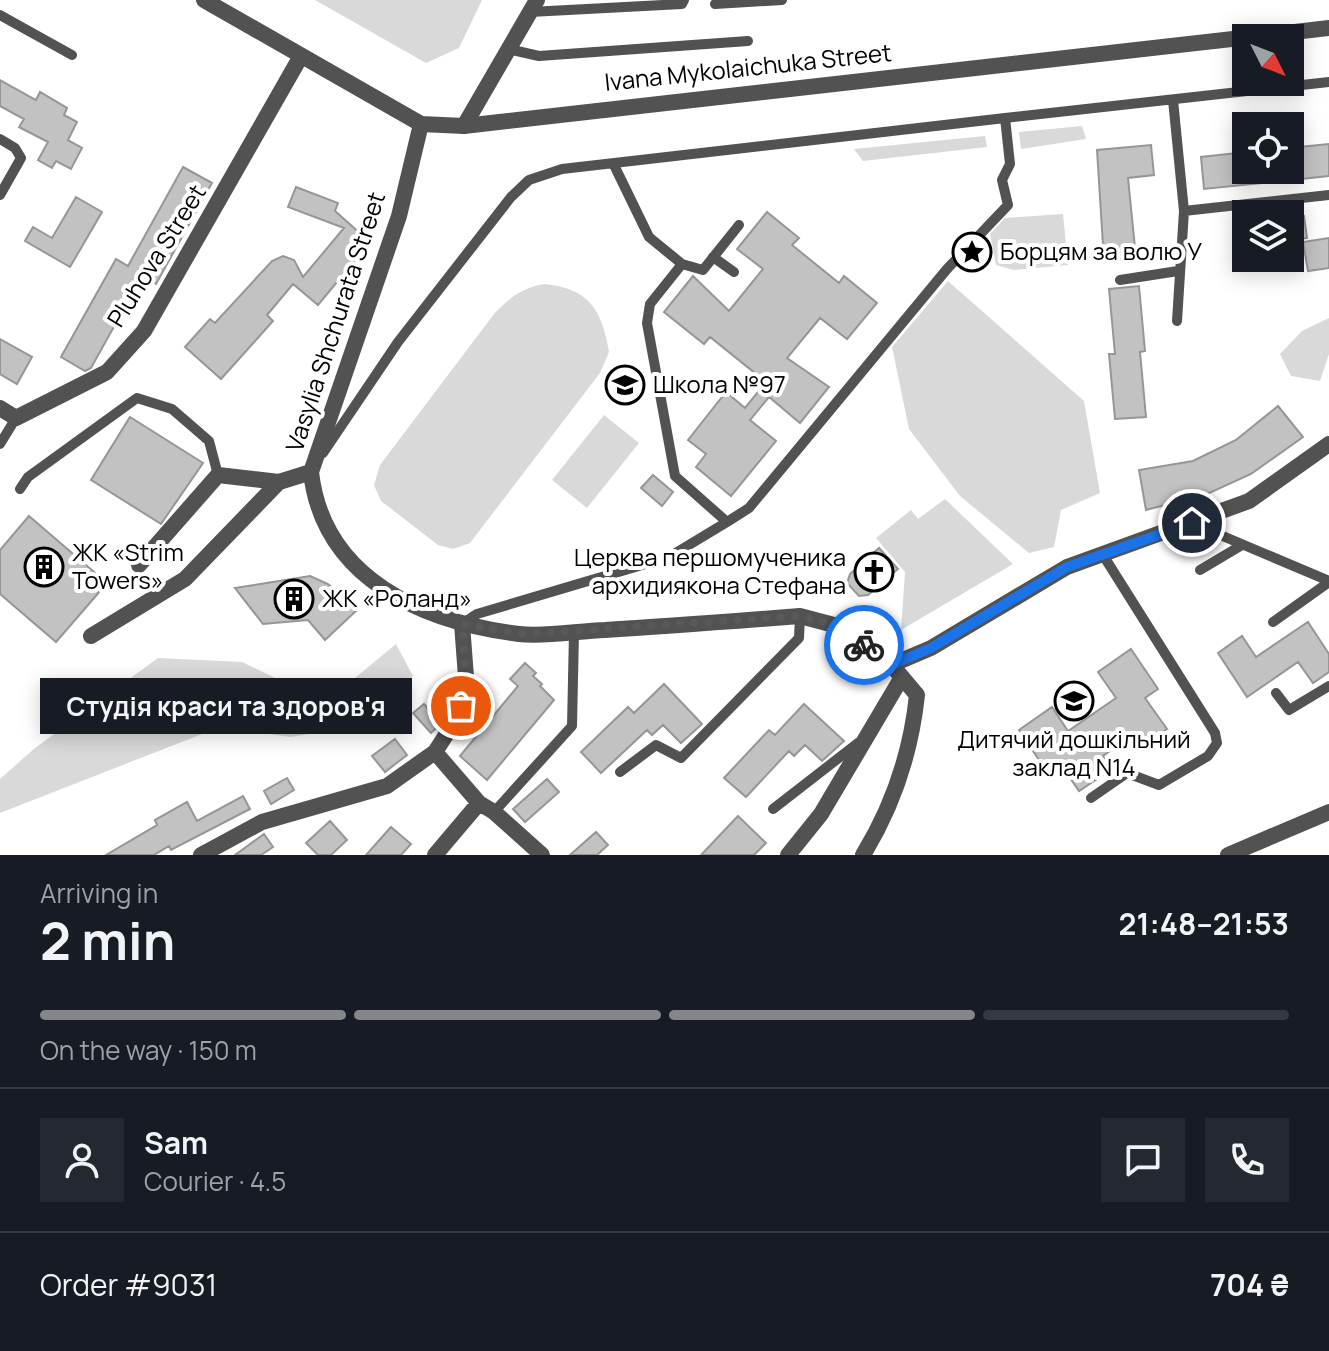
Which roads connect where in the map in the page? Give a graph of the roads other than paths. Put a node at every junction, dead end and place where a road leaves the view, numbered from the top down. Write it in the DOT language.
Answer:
graph roads {
  1 [pos="204,0"];
  2 [pos="684,0"];
  3 [pos="782,0"];
  4 [pos="751,1"];
  5 [pos="626,4"];
  6 [pos="715,4"];
  7 [pos="533,6"];
  8 [pos="0,15"];
  9 [pos="1329,28"];
  10 [pos="748,41"];
  11 [pos="508,49"];
  12 [pos="72,55"];
  13 [pos="301,56"];
  14 [pos="1329,82"];
  15 [pos="1173,100"];
  16 [pos="1005,118"];
  17 [pos="421,124"];
  18 [pos="464,126"];
  19 [pos="0,139"];
  20 [pos="614,165"];
  21 [pos="0,195"];
  22 [pos="1329,195"];
  23 [pos="1184,211"];
  24 [pos="739,225"];
  25 [pos="713,257"];
  26 [pos="682,264"];
  27 [pos="1178,271"];
  28 [pos="734,272"];
  29 [pos="1120,280"];
  30 [pos="1177,321"];
  31 [pos="0,408"];
  32 [pos="16,418"];
  33 [pos="0,444"];
  34 [pos="1329,444"];
  35 [pos="311,472"];
  36 [pos="218,475"];
  37 [pos="279,482"];
  38 [pos="20,489"];
  39 [pos="727,522"];
  40 [pos="1192,523"];
  41 [pos="1242,545"];
  42 [pos="1103,555"];
  43 [pos="139,565"];
  44 [pos="1200,570"];
  45 [pos="1329,582"];
  46 [pos="800,616"];
  47 [pos="1273,622"];
  48 [pos="462,624"];
  49 [pos="574,632"];
  50 [pos="91,636"];
  51 [pos="896,671"];
  52 [pos="1329,686"];
  53 [pos="1276,693"];
  54 [pos="866,737"];
  55 [pos="435,752"];
  56 [pos="620,772"];
  57 [pos="1091,798"];
  58 [pos="479,803"];
  59 [pos="773,809"];
  60 [pos="494,812"];
  61 [pos="1329,812"];
  62 [pos="1239,853"];
  63 [pos="201,855"];
  64 [pos="435,855"];
  65 [pos="542,855"];
  66 [pos="788,855"];
  67 [pos="863,855"];
  1 -- 13 [label="street, Ivana Mykolaichuka Street"];
  2 -- 5 [label="lane"];
  3 -- 4 [label="lane"];
  4 -- 6 [label="lane"];
  5 -- 7 [label="lane"];
  7 -- 11 [label="street"];
  8 -- 12 [label="lane"];
  9 -- 18 [label="street, Ivana Mykolaichuka Street"];
  10 -- 11 [label="lane"];
  11 -- 18 [label="street"];
  13 -- 17 [label="street, Ivana Mykolaichuka Street"];
  13 -- 32 [label="street, Pluhova Street"];
  14 -- 15 [label="lane"];
  15 -- 16 [label="lane"];
  15 -- 23 [label="lane"];
  16 -- 20 [label="lane"];
  16 -- 39 [label="lane"];
  17 -- 18 [label="street, Ivana Mykolaichuka Street"];
  17 -- 35 [label="street, Vasylia Shchurata Street"];
  19 -- 21 [label="lane"];
  20 -- 26 [label="lane"];
  20 -- 35 [label="lane"];
  22 -- 23 [label="lane"];
  23 -- 27 [label="lane"];
  24 -- 25 [label="lane"];
  25 -- 26 [label="lane"];
  25 -- 28 [label="lane"];
  26 -- 39 [label="lane"];
  27 -- 29 [label="lane"];
  27 -- 30 [label="lane"];
  31 -- 32 [label="street"];
  32 -- 33 [label="lane"];
  34 -- 40 [label="street"];
  35 -- 37 [label="street"];
  35 -- 48 [label="street, Vasylia Shchurata Street"];
  36 -- 37 [label="street"];
  36 -- 38 [label="lane"];
  36 -- 43 [label="street"];
  37 -- 50 [label="street"];
  39 -- 48 [label="lane"];
  40 -- 41 [label="lane"];
  40 -- 42 [label="street"];
  41 -- 44 [label="lane"];
  41 -- 45 [label="lane"];
  42 -- 51 [label="street"];
  42 -- 57 [label="lane"];
  45 -- 47 [label="lane"];
  46 -- 49 [label="street, Vasylia Shchurata Street"];
  46 -- 51 [label="street, Vasylia Shchurata Street"];
  46 -- 56 [label="lane"];
  48 -- 49 [label="street, Vasylia Shchurata Street"];
  48 -- 55 [label="street"];
  49 -- 60 [label="lane"];
  51 -- 54 [label="street"];
  51 -- 67 [label="street"];
  52 -- 53 [label="lane"];
  54 -- 59 [label="lane"];
  54 -- 66 [label="street"];
  55 -- 58 [label="street"];
  55 -- 63 [label="street"];
  58 -- 60 [label="street"];
  58 -- 64 [label="street"];
  60 -- 65 [label="street"];
  61 -- 62 [label="street"];
}
